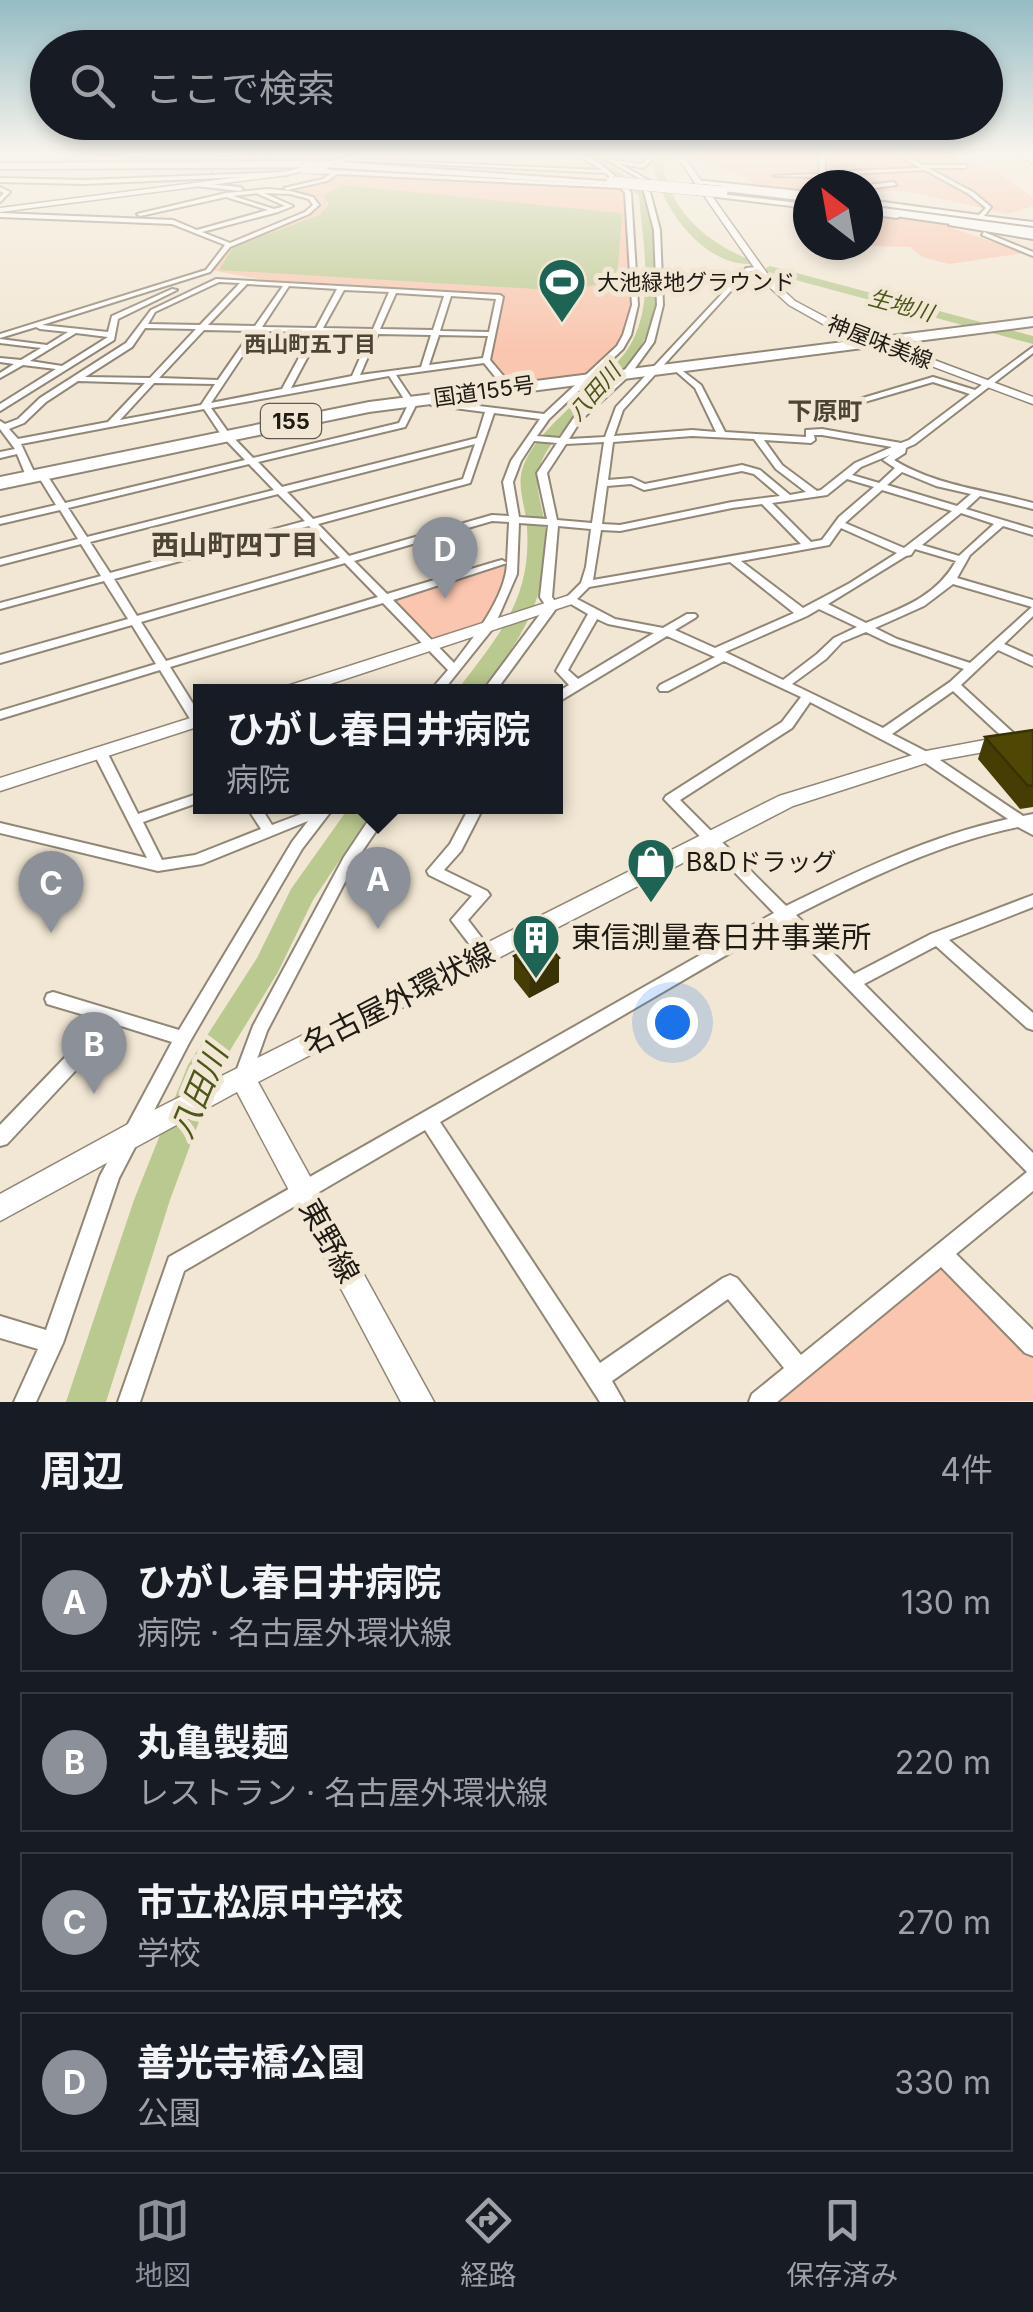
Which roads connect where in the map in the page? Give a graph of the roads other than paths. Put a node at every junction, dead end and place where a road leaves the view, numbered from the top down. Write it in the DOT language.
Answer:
graph roads {
  1 [pos="130,219"];
  2 [pos="212,219"];
  3 [pos="247,219"];
  4 [pos="284,219"];
  5 [pos="290,219"];
  6 [pos="632,219"];
  7 [pos="656,219"];
  8 [pos="723,219"];
  9 [pos="941,219"];
  10 [pos="963,219"];
  11 [pos="985,219"];
  12 [pos="969,225"];
  13 [pos="184,226"];
  14 [pos="1033,230"];
  15 [pos="198,231"];
  16 [pos="212,236"];
  17 [pos="226,248"];
  18 [pos="1033,254"];
  19 [pos="759,269"];
  20 [pos="211,274"];
  21 [pos="245,282"];
  22 [pos="268,283"];
  23 [pos="287,285"];
  24 [pos="341,288"];
  25 [pos="393,292"];
  26 [pos="448,295"];
  27 [pos="74,313"];
  28 [pos="115,318"];
  29 [pos="1033,322"];
  30 [pos="34,326"];
  31 [pos="143,326"];
  32 [pos="201,328"];
  33 [pos="257,329"];
  34 [pos="317,330"];
  35 [pos="76,331"];
  36 [pos="376,332"];
  37 [pos="435,333"];
  38 [pos="491,334"];
  39 [pos="112,335"];
  40 [pos="0,338"];
  41 [pos="875,342"];
  42 [pos="49,347"];
  43 [pos="1033,350"];
  44 [pos="0,360"];
  45 [pos="486,360"];
  46 [pos="22,363"];
  47 [pos="675,367"];
  48 [pos="63,368"];
  49 [pos="424,368"];
  50 [pos="653,370"];
  51 [pos="391,373"];
  52 [pos="627,373"];
  53 [pos="0,376"];
  54 [pos="77,378"];
  55 [pos="355,378"];
  56 [pos="586,378"];
  57 [pos="152,380"];
  58 [pos="221,382"];
  59 [pos="990,384"];
  60 [pos="508,387"];
  61 [pos="285,391"];
  62 [pos="976,393"];
  63 [pos="431,398"];
  64 [pos="410,401"];
  65 [pos="1033,401"];
  66 [pos="204,406"];
  67 [pos="0,408"];
  68 [pos="490,410"];
  69 [pos="810,415"];
  70 [pos="546,417"];
  71 [pos="112,423"];
  72 [pos="2,426"];
  73 [pos="225,434"];
  74 [pos="722,436"];
  75 [pos="757,437"];
  76 [pos="530,438"];
  77 [pos="610,438"];
  78 [pos="480,440"];
  79 [pos="561,442"];
  80 [pos="18,446"];
  81 [pos="900,446"];
  82 [pos="0,455"];
  83 [pos="252,460"];
  84 [pos="692,466"];
  85 [pos="779,467"];
  86 [pos="900,469"];
  87 [pos="757,472"];
  88 [pos="37,475"];
  89 [pos="702,476"];
  90 [pos="846,476"];
  91 [pos="604,482"];
  92 [pos="0,483"];
  93 [pos="878,486"];
  94 [pos="282,491"];
  95 [pos="977,494"];
  96 [pos="816,496"];
  97 [pos="788,498"];
  98 [pos="764,500"];
  99 [pos="62,506"];
  100 [pos="1033,506"];
  101 [pos="959,510"];
  102 [pos="0,521"];
  103 [pos="516,522"];
  104 [pos="313,523"];
  105 [pos="1001,523"];
  106 [pos="840,524"];
  107 [pos="551,526"];
  108 [pos="597,526"];
  109 [pos="1033,532"];
  110 [pos="85,540"];
  111 [pos="809,546"];
  112 [pos="911,550"];
  113 [pos="960,559"];
  114 [pos="348,560"];
  115 [pos="734,560"];
  116 [pos="0,562"];
  117 [pos="502,563"];
  118 [pos="108,577"];
  119 [pos="951,580"];
  120 [pos="586,584"];
  121 [pos="386,598"];
  122 [pos="570,600"];
  123 [pos="0,606"];
  124 [pos="552,606"];
  125 [pos="820,606"];
  126 [pos="1033,607"];
  127 [pos="594,614"];
  128 [pos="802,614"];
  129 [pos="691,616"];
  130 [pos="135,620"];
  131 [pos="488,626"];
  132 [pos="867,628"];
  133 [pos="662,632"];
  134 [pos="430,645"];
  135 [pos="998,645"];
  136 [pos="720,654"];
  137 [pos="0,659"];
  138 [pos="1033,662"];
  139 [pos="163,665"];
  140 [pos="972,668"];
  141 [pos="455,670"];
  142 [pos="311,684"];
  143 [pos="442,684"];
  144 [pos="494,684"];
  145 [pos="786,684"];
  146 [pos="577,685"];
  147 [pos="954,685"];
  148 [pos="664,688"];
  149 [pos="563,694"];
  150 [pos="808,696"];
  151 [pos="193,710"];
  152 [pos="0,715"];
  153 [pos="193,723"];
  154 [pos="883,734"];
  155 [pos="1024,738"];
  156 [pos="100,752"];
  157 [pos="926,758"];
  158 [pos="0,785"];
  159 [pos="193,799"];
  160 [pos="259,814"];
  161 [pos="316,814"];
  162 [pos="322,814"];
  163 [pos="381,814"];
  164 [pos="473,814"];
  165 [pos="135,820"];
  166 [pos="1028,824"];
  167 [pos="0,828"];
  168 [pos="270,832"];
  169 [pos="711,838"];
  170 [pos="158,866"];
  171 [pos="1033,901"];
  172 [pos="783,915"];
  173 [pos="937,938"];
  174 [pos="486,954"];
  175 [pos="851,984"];
  176 [pos="53,999"];
  177 [pos="114,1018"];
  178 [pos="1033,1023"];
  179 [pos="183,1038"];
  180 [pos="234,1084"];
  181 [pos="429,1120"];
  182 [pos="134,1136"];
  183 [pos="0,1138"];
  184 [pos="1033,1166"];
  185 [pos="1033,1179"];
  186 [pos="302,1192"];
  187 [pos="0,1208"];
  188 [pos="942,1254"];
  189 [pos="0,1327"];
  190 [pos="52,1342"];
  191 [pos="1033,1345"];
  192 [pos="799,1370"];
  193 [pos="598,1378"];
  194 [pos="26,1402"];
  195 [pos="129,1402"];
  196 [pos="418,1402"];
  197 [pos="614,1402"];
  198 [pos="760,1402"];
  1 -- 13 [label="street"];
  2 -- 13 [label="street"];
  3 -- 15 [label="street"];
  4 -- 16 [label="street"];
  5 -- 17 [label="street"];
  6 -- 56 [label="street"];
  7 -- 52 [label="street"];
  8 -- 19 [label="main road, 神屋味美線"];
  9 -- 12 [label="street"];
  10 -- 14 [label="highway"];
  11 -- 14 [label="street"];
  12 -- 14 [label="street"];
  12 -- 18 [label="street"];
  13 -- 15 [label="street"];
  15 -- 16 [label="street"];
  16 -- 17 [label="street"];
  17 -- 20 [label="street"];
  19 -- 41 [label="main road, 神屋味美線"];
  19 -- 50 [label="street"];
  20 -- 22 [label="street"];
  20 -- 27 [label="street"];
  20 -- 28 [label="street"];
  21 -- 22 [label="street"];
  21 -- 31 [label="street"];
  21 -- 32 [label="street"];
  22 -- 23 [label="street"];
  23 -- 24 [label="street"];
  23 -- 33 [label="street"];
  24 -- 25 [label="street"];
  24 -- 34 [label="street"];
  25 -- 26 [label="street"];
  25 -- 36 [label="street"];
  26 -- 37 [label="street"];
  26 -- 38 [label="street"];
  27 -- 28 [label="street"];
  27 -- 30 [label="street"];
  28 -- 39 [label="street"];
  29 -- 41 [label="highway, 国道155号 / 155"];
  30 -- 35 [label="street"];
  30 -- 40 [label="street"];
  31 -- 32 [label="street"];
  31 -- 54 [label="street"];
  32 -- 33 [label="street"];
  32 -- 57 [label="street"];
  33 -- 34 [label="street"];
  33 -- 58 [label="street"];
  34 -- 36 [label="street"];
  34 -- 61 [label="street"];
  35 -- 39 [label="street"];
  35 -- 42 [label="street"];
  36 -- 37 [label="street"];
  36 -- 55 [label="street"];
  37 -- 38 [label="street"];
  37 -- 49 [label="street"];
  38 -- 45 [label="street"];
  39 -- 48 [label="street"];
  40 -- 42 [label="street"];
  41 -- 47 [label="highway, 国道155号 / 155"];
  41 -- 59 [label="main road, 神屋味美線"];
  42 -- 46 [label="street"];
  43 -- 59 [label="street"];
  44 -- 46 [label="street"];
  45 -- 49 [label="street"];
  45 -- 60 [label="street"];
  46 -- 48 [label="street"];
  46 -- 53 [label="street"];
  47 -- 50 [label="highway, 国道155号 / 155"];
  47 -- 74 [label="street"];
  48 -- 67 [label="street"];
  49 -- 51 [label="street"];
  50 -- 52 [label="highway, 国道155号 / 155"];
  50 -- 77 [label="street"];
  51 -- 55 [label="street"];
  51 -- 64 [label="street"];
  52 -- 56 [label="highway, 国道155号 / 155"];
  52 -- 79 [label="street"];
  54 -- 57 [label="street"];
  54 -- 72 [label="street"];
  55 -- 61 [label="street"];
  56 -- 60 [label="highway, 国道155号 / 155"];
  56 -- 70 [label="street"];
  57 -- 58 [label="street"];
  57 -- 71 [label="street"];
  58 -- 66 [label="street"];
  59 -- 62 [label="street"];
  59 -- 65 [label="main road, 神屋味美線"];
  60 -- 63 [label="highway, 国道155号 / 155"];
  61 -- 66 [label="street"];
  62 -- 69 [label="street"];
  62 -- 81 [label="street"];
  63 -- 64 [label="highway, 国道155号 / 155"];
  63 -- 68 [label="street"];
  64 -- 73 [label="highway, 国道155号 / 155"];
  64 -- 83 [label="street"];
  66 -- 71 [label="street"];
  66 -- 73 [label="street"];
  68 -- 70 [label="street"];
  68 -- 78 [label="street"];
  70 -- 76 [label="street"];
  71 -- 80 [label="street"];
  72 -- 80 [label="street"];
  73 -- 83 [label="street"];
  73 -- 88 [label="highway, 国道155号 / 155"];
  74 -- 75 [label="street"];
  74 -- 77 [label="street"];
  75 -- 81 [label="street"];
  75 -- 85 [label="street"];
  76 -- 79 [label="street"];
  76 -- 103 [label="street"];
  77 -- 79 [label="street"];
  77 -- 91 [label="street"];
  78 -- 94 [label="street"];
  78 -- 104 [label="street"];
  79 -- 107 [label="street"];
  80 -- 82 [label="street"];
  80 -- 88 [label="street"];
  81 -- 86 [label="street"];
  81 -- 90 [label="street"];
  83 -- 94 [label="street"];
  83 -- 99 [label="street"];
  84 -- 89 [label="street"];
  85 -- 87 [label="street"];
  85 -- 96 [label="street"];
  86 -- 93 [label="street"];
  86 -- 95 [label="street"];
  87 -- 89 [label="street"];
  87 -- 97 [label="street"];
  88 -- 92 [label="highway, 国道155号 / 155"];
  88 -- 99 [label="street"];
  89 -- 91 [label="street"];
  90 -- 93 [label="street"];
  90 -- 96 [label="street"];
  91 -- 108 [label="street"];
  93 -- 101 [label="street"];
  93 -- 106 [label="street"];
  94 -- 104 [label="street"];
  94 -- 110 [label="street"];
  95 -- 100 [label="street"];
  95 -- 101 [label="street"];
  96 -- 97 [label="street"];
  97 -- 98 [label="street"];
  98 -- 108 [label="street"];
  98 -- 111 [label="street"];
  99 -- 102 [label="street"];
  99 -- 110 [label="street"];
  101 -- 105 [label="street"];
  101 -- 112 [label="street"];
  103 -- 107 [label="street"];
  103 -- 114 [label="street"];
  103 -- 131 [label="street"];
  104 -- 114 [label="street"];
  104 -- 118 [label="street"];
  105 -- 109 [label="street"];
  105 -- 113 [label="street"];
  106 -- 111 [label="street"];
  106 -- 112 [label="street"];
  107 -- 108 [label="street"];
  107 -- 124 [label="street"];
  108 -- 120 [label="street"];
  110 -- 116 [label="street"];
  110 -- 118 [label="street"];
  111 -- 115 [label="street"];
  112 -- 113 [label="street"];
  112 -- 125 [label="street"];
  113 -- 119 [label="street"];
  114 -- 121 [label="street"];
  114 -- 130 [label="street"];
  115 -- 120 [label="street"];
  115 -- 128 [label="street"];
  117 -- 121 [label="street"];
  118 -- 123 [label="street"];
  118 -- 130 [label="street"];
  119 -- 126 [label="street"];
  119 -- 132 [label="street"];
  120 -- 122 [label="street"];
  121 -- 134 [label="street"];
  121 -- 139 [label="street"];
  122 -- 124 [label="main road"];
  122 -- 127 [label="street"];
  124 -- 131 [label="main road"];
  124 -- 144 [label="street"];
  125 -- 128 [label="street"];
  125 -- 132 [label="street"];
  126 -- 135 [label="street"];
  127 -- 133 [label="street"];
  127 -- 146 [label="street"];
  128 -- 136 [label="street"];
  129 -- 133 [label="street"];
  130 -- 137 [label="street"];
  130 -- 139 [label="street"];
  131 -- 134 [label="main road"];
  131 -- 141 [label="street"];
  132 -- 140 [label="street"];
  132 -- 145 [label="street"];
  133 -- 136 [label="street"];
  133 -- 146 [label="street"];
  134 -- 141 [label="street"];
  134 -- 142 [label="main road"];
  135 -- 138 [label="street"];
  135 -- 140 [label="street"];
  136 -- 145 [label="street"];
  136 -- 148 [label="street"];
  139 -- 151 [label="street"];
  139 -- 152 [label="street"];
  140 -- 147 [label="street"];
  141 -- 143 [label="street"];
  145 -- 150 [label="street"];
  146 -- 149 [label="street"];
  147 -- 154 [label="street"];
  147 -- 155 [label="street"];
  150 -- 154 [label="street"];
  150 -- 169 [label="street"];
  153 -- 156 [label="main road"];
  154 -- 157 [label="street"];
  155 -- 157 [label="main road, 名古屋外環状線"];
  156 -- 158 [label="main road"];
  156 -- 165 [label="street"];
  157 -- 166 [label="street"];
  157 -- 169 [label="main road, 名古屋外環状線"];
  159 -- 165 [label="street"];
  160 -- 168 [label="street"];
  161 -- 168 [label="street"];
  162 -- 179 [label="street"];
  163 -- 180 [label="street"];
  164 -- 174 [label="street"];
  165 -- 170 [label="street"];
  166 -- 172 [label="street"];
  167 -- 170 [label="street"];
  168 -- 170 [label="street"];
  169 -- 172 [label="street"];
  169 -- 174 [label="main road, 名古屋外環状線"];
  171 -- 173 [label="street"];
  172 -- 175 [label="street"];
  172 -- 181 [label="street"];
  173 -- 175 [label="street"];
  173 -- 178 [label="street"];
  174 -- 180 [label="main road, 名古屋外環状線"];
  175 -- 184 [label="street"];
  176 -- 177 [label="street"];
  177 -- 179 [label="street"];
  177 -- 183 [label="street"];
  179 -- 182 [label="street"];
  180 -- 182 [label="main road, 名古屋外環状線"];
  180 -- 186 [label="main road, 東野線"];
  181 -- 186 [label="street"];
  181 -- 193 [label="street"];
  182 -- 187 [label="main road, 名古屋外環状線"];
  182 -- 190 [label="street"];
  185 -- 188 [label="street"];
  186 -- 195 [label="street"];
  186 -- 196 [label="main road, 東野線"];
  188 -- 191 [label="street"];
  188 -- 192 [label="street"];
  189 -- 190 [label="street"];
  190 -- 194 [label="street"];
  192 -- 193 [label="street"];
  192 -- 198 [label="street"];
  193 -- 197 [label="street"];
}
